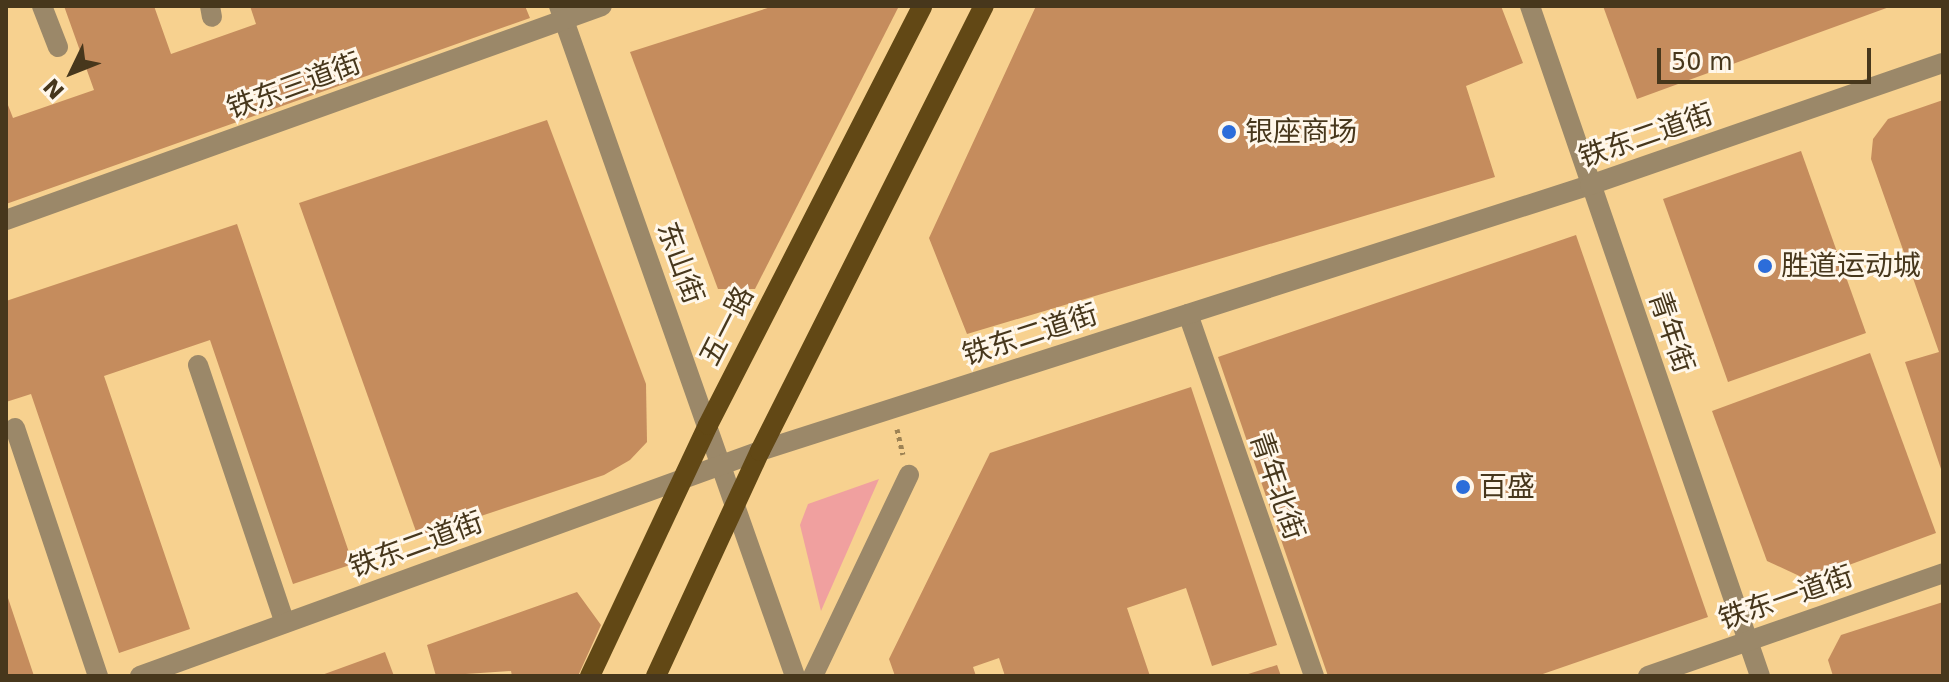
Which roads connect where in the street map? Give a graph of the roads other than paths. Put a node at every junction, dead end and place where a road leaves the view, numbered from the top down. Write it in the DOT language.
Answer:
graph roads {
  1 [pos="42,6"];
  2 [pos="602,6"];
  3 [pos="922,6"];
  4 [pos="984,6"];
  5 [pos="1530,6"];
  6 [pos="561,12"];
  7 [pos="58,47"];
  8 [pos="1943,63"];
  9 [pos="1590,185"];
  10 [pos="6,220"];
  11 [pos="1188,314"];
  12 [pos="198,365"];
  13 [pos="708,425"];
  14 [pos="15,428"];
  15 [pos="760,451"];
  16 [pos="721,466"];
  17 [pos="909,475"];
  18 [pos="681,481"];
  19 [pos="733,508"];
  20 [pos="1943,573"];
  21 [pos="285,623"];
  22 [pos="1748,642"];
  23 [pos="98,676"];
  24 [pos="140,676"];
  25 [pos="590,676"];
  26 [pos="656,676"];
  27 [pos="795,676"];
  28 [pos="813,676"];
  29 [pos="1314,676"];
  30 [pos="1648,676"];
  31 [pos="1760,676"];
  1 -- 7 [label="street"];
  2 -- 6 [label="street, 铁东三道街"];
  3 -- 13 [label="main road, 五一路"];
  4 -- 15 [label="main road"];
  5 -- 9 [label="street, 青年街"];
  6 -- 10 [label="street, 铁东三道街"];
  6 -- 13 [label="street, 东山街"];
  8 -- 9 [label="street, 铁东二道街"];
  9 -- 11 [label="street, 铁东二道街"];
  9 -- 22 [label="street, 青年街"];
  11 -- 15 [label="street, 铁东二道街"];
  11 -- 29 [label="street, 青年北街"];
  12 -- 21 [label="street"];
  13 -- 16 [label="street, 东山街"];
  13 -- 18 [label="main road, 五一路"];
  14 -- 23 [label="street"];
  15 -- 16 [label="street, 铁东二道街"];
  15 -- 19 [label="main road"];
  16 -- 18 [label="street, 铁东二道街"];
  16 -- 19 [label="street, 东山街"];
  17 -- 28 [label="street"];
  18 -- 21 [label="street, 铁东二道街"];
  18 -- 25 [label="main road, 五一路"];
  19 -- 26 [label="main road"];
  19 -- 27 [label="street, 东山街"];
  20 -- 22 [label="street, 铁东一道街"];
  21 -- 24 [label="street, 铁东二道街"];
  22 -- 30 [label="street, 铁东一道街"];
  22 -- 31 [label="street, 青年街"];
}
